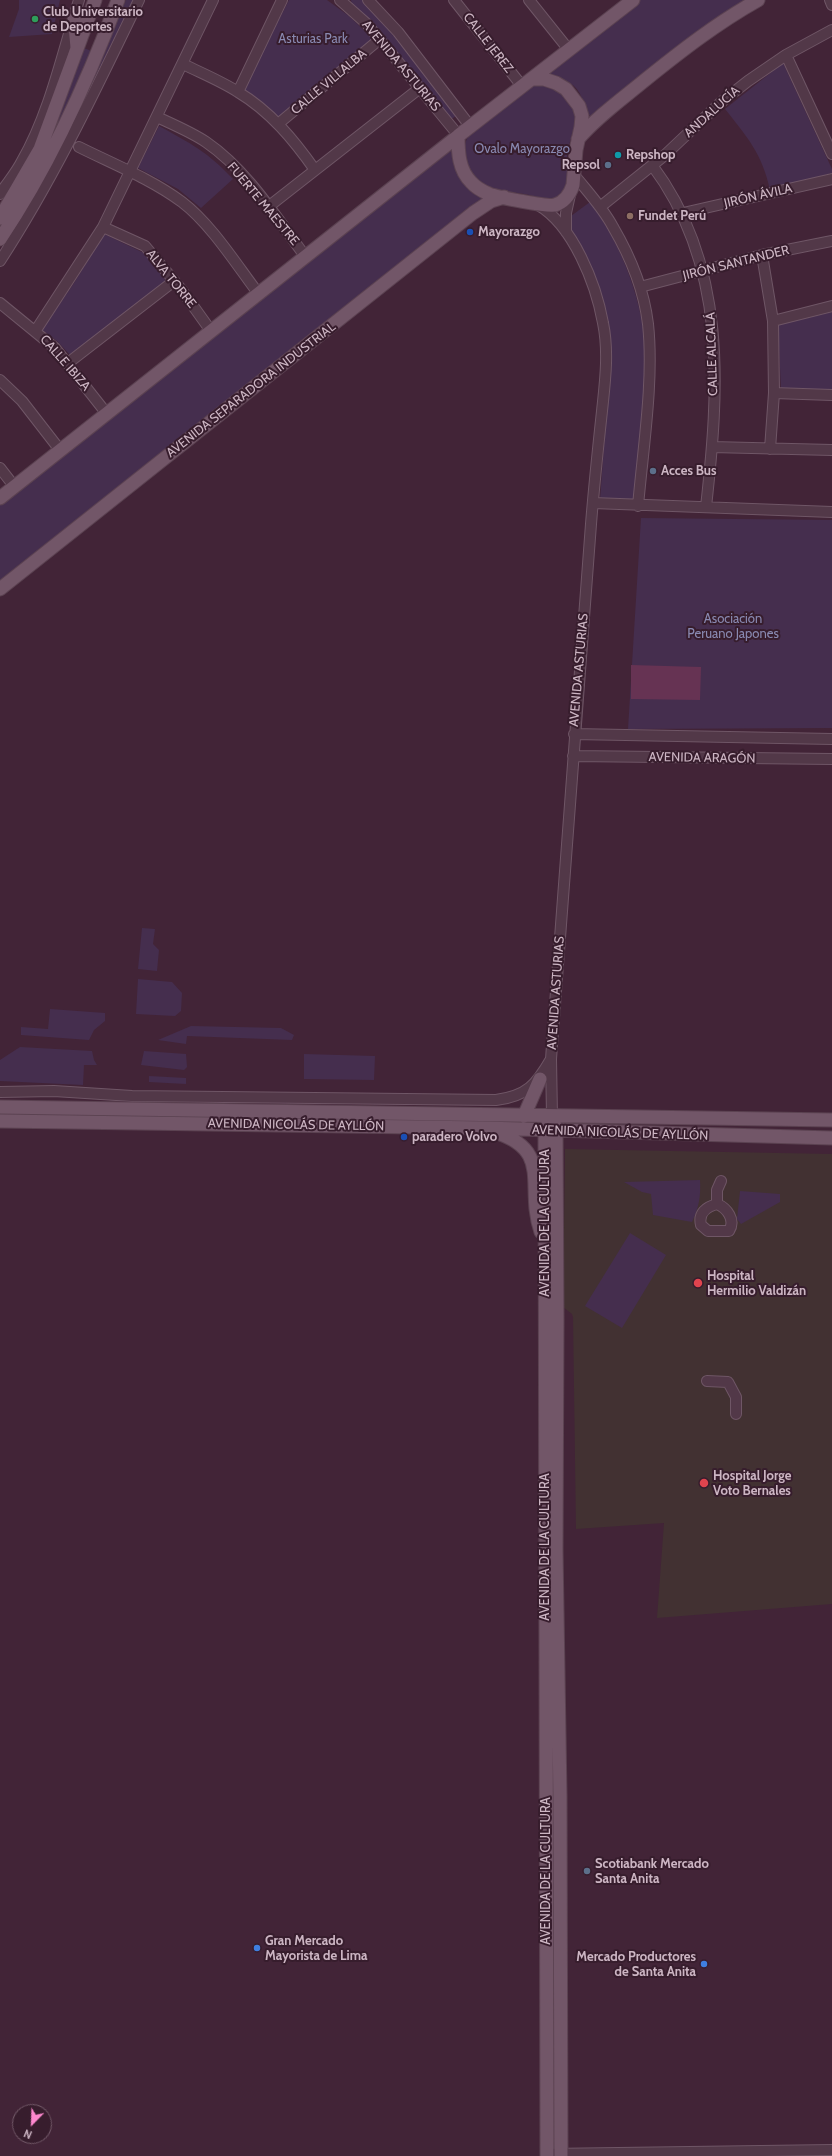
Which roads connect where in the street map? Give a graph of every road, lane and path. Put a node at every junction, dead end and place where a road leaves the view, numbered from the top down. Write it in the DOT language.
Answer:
graph roads {
  1 [pos="79,0"];
  2 [pos="95,0"];
  3 [pos="118,0"];
  4 [pos="139,0"];
  5 [pos="213,0"];
  6 [pos="282,0"];
  7 [pos="342,0"];
  8 [pos="368,0"];
  9 [pos="454,0"];
  10 [pos="529,0"];
  11 [pos="633,0"];
  12 [pos="758,0"];
  13 [pos="830,0"];
  14 [pos="832,5"];
  15 [pos="74,16"];
  16 [pos="832,30"];
  17 [pos="106,32"];
  18 [pos="380,39"];
  19 [pos="569,50"];
  20 [pos="77,51"];
  21 [pos="786,55"];
  22 [pos="183,64"];
  23 [pos="527,83"];
  24 [pos="420,88"];
  25 [pos="238,92"];
  26 [pos="157,117"];
  27 [pos="278,124"];
  28 [pos="470,126"];
  29 [pos="458,136"];
  30 [pos="578,139"];
  31 [pos="79,147"];
  32 [pos="832,154"];
  33 [pos="652,165"];
  34 [pos="315,170"];
  35 [pos="130,172"];
  36 [pos="574,176"];
  37 [pos="832,179"];
  38 [pos="0,194"];
  39 [pos="570,194"];
  40 [pos="504,197"];
  41 [pos="537,205"];
  42 [pos="268,207"];
  43 [pos="600,207"];
  44 [pos="683,213"];
  45 [pos="0,218"];
  46 [pos="103,226"];
  47 [pos="566,232"];
  48 [pos="0,239"];
  49 [pos="832,241"];
  50 [pos="762,255"];
  51 [pos="305,256"];
  52 [pos="0,261"];
  53 [pos="702,270"];
  54 [pos="174,281"];
  55 [pos="640,287"];
  56 [pos="258,293"];
  57 [pos="0,303"];
  58 [pos="832,306"];
  59 [pos="773,321"];
  60 [pos="36,330"];
  61 [pos="211,330"];
  62 [pos="68,363"];
  63 [pos="0,380"];
  64 [pos="774,393"];
  65 [pos="832,395"];
  66 [pos="107,414"];
  67 [pos="712,447"];
  68 [pos="770,449"];
  69 [pos="60,450"];
  70 [pos="832,450"];
  71 [pos="0,468"];
  72 [pos="14,486"];
  73 [pos="0,498"];
  74 [pos="593,503"];
  75 [pos="638,506"];
  76 [pos="706,507"];
  77 [pos="832,512"];
  78 [pos="0,589"];
  79 [pos="574,734"];
  80 [pos="832,739"];
  81 [pos="573,756"];
  82 [pos="832,759"];
  83 [pos="551,1059"];
  84 [pos="540,1079"];
  85 [pos="0,1092"];
  86 [pos="0,1107"];
  87 [pos="524,1116"];
  88 [pos="552,1116"];
  89 [pos="832,1120"];
  90 [pos="0,1122"];
  91 [pos="484,1128"];
  92 [pos="551,1130"];
  93 [pos="832,1138"];
  94 [pos="721,1181"];
  95 [pos="717,1204"];
  96 [pos="545,1244"];
  97 [pos="707,1382"];
  98 [pos="736,1414"];
  99 [pos="550,1427"];
  100 [pos="832,2150"];
  101 [pos="547,2155"];
  102 [pos="561,2155"];
  1 -- 15 [label="street"];
  2 -- 17 [label="main road"];
  2 -- 20 [label="main road"];
  3 -- 17 [label="main road"];
  4 -- 52 [label="street"];
  5 -- 22 [label="street"];
  6 -- 25 [label="street"];
  7 -- 18 [label="street, AVENIDA ASTURIAS"];
  8 -- 28 [label="street, AVENIDA ASTURIAS"];
  9 -- 23 [label="street, CALLE JEREZ"];
  10 -- 19 [label="street"];
  11 -- 19 [label="main road"];
  12 -- 30 [label="main road"];
  13 -- 14 [label="street"];
  15 -- 20 [label="main road"];
  15 -- 38 [label="street"];
  16 -- 21 [label="street, ANDALUCÍA"];
  17 -- 48 [label="main road"];
  18 -- 24 [label="street, AVENIDA ASTURIAS"];
  18 -- 27 [label="street, CALLE VILLALBA"];
  19 -- 23 [label="main road"];
  20 -- 45 [label="main road"];
  21 -- 32 [label="street"];
  21 -- 33 [label="street, ANDALUCÍA"];
  22 -- 25 [label="street"];
  22 -- 26 [label="street"];
  23 -- 28 [label="main road"];
  23 -- 30 [label="main road"];
  24 -- 29 [label="street, AVENIDA ASTURIAS"];
  24 -- 34 [label="street"];
  25 -- 27 [label="street"];
  26 -- 35 [label="street"];
  26 -- 42 [label="street, FUERTE MAESTRE"];
  27 -- 34 [label="street"];
  28 -- 29 [label="main road"];
  29 -- 40 [label="main road"];
  29 -- 51 [label="main road"];
  30 -- 36 [label="main road"];
  31 -- 35 [label="street"];
  33 -- 43 [label="street, ANDALUCÍA"];
  33 -- 44 [label="street, CALLE ALCALÁ"];
  34 -- 42 [label="street"];
  35 -- 46 [label="street"];
  35 -- 56 [label="street"];
  36 -- 39 [label="main road"];
  36 -- 43 [label="street"];
  37 -- 44 [label="street, JIRÓN ÁVILA"];
  39 -- 41 [label="main road"];
  39 -- 47 [label="street, AVENIDA ASTURIAS"];
  40 -- 41 [label="main road"];
  40 -- 78 [label="main road, AVENIDA SEPARADORA INDUSTRIAL"];
  41 -- 47 [label="street, AVENIDA ASTURIAS"];
  42 -- 51 [label="street, FUERTE MAESTRE"];
  43 -- 55 [label="street"];
  44 -- 53 [label="street, CALLE ALCALÁ"];
  46 -- 54 [label="street, ALVA TORRE"];
  46 -- 60 [label="street"];
  47 -- 74 [label="street, AVENIDA ASTURIAS"];
  49 -- 50 [label="street, JIRÓN SANTANDER"];
  50 -- 53 [label="street, JIRÓN SANTANDER"];
  50 -- 59 [label="street"];
  51 -- 56 [label="main road"];
  53 -- 55 [label="street, JIRÓN SANTANDER"];
  53 -- 67 [label="street, CALLE ALCALÁ"];
  54 -- 61 [label="street, ALVA TORRE"];
  54 -- 62 [label="street"];
  55 -- 75 [label="street"];
  56 -- 61 [label="main road"];
  57 -- 60 [label="street, CALLE IBIZA"];
  58 -- 59 [label="street"];
  59 -- 64 [label="street"];
  60 -- 62 [label="street, CALLE IBIZA"];
  61 -- 66 [label="main road"];
  62 -- 66 [label="street, CALLE IBIZA"];
  63 -- 69 [label="street"];
  64 -- 65 [label="street"];
  64 -- 68 [label="street"];
  66 -- 69 [label="main road"];
  67 -- 68 [label="street"];
  67 -- 76 [label="street, CALLE ALCALÁ"];
  68 -- 70 [label="street"];
  69 -- 72 [label="main road"];
  71 -- 72 [label="street"];
  72 -- 73 [label="main road"];
  74 -- 75 [label="street"];
  74 -- 79 [label="street, AVENIDA ASTURIAS"];
  75 -- 76 [label="street"];
  76 -- 77 [label="street"];
  79 -- 80 [label="street, AVENIDA ARAGÓN"];
  79 -- 81 [label="street, AVENIDA ASTURIAS"];
  81 -- 82 [label="street, AVENIDA ARAGÓN"];
  81 -- 83 [label="street, AVENIDA ASTURIAS"];
  83 -- 84 [label="street"];
  83 -- 88 [label="street, AVENIDA ASTURIAS"];
  84 -- 85 [label="street"];
  84 -- 87 [label="main road"];
  86 -- 87 [label="main road, AVENIDA NICOLÁS DE AYLLÓN"];
  87 -- 88 [label="main road, AVENIDA NICOLÁS DE AYLLÓN"];
  88 -- 89 [label="main road, AVENIDA NICOLÁS DE AYLLÓN"];
  88 -- 92 [label="main road, AVENIDA DE LA CULTURA"];
  90 -- 91 [label="main road, AVENIDA NICOLÁS DE AYLLÓN"];
  91 -- 92 [label="main road, AVENIDA NICOLÁS DE AYLLÓN"];
  91 -- 96 [label="main road"];
  92 -- 93 [label="main road, AVENIDA NICOLÁS DE AYLLÓN"];
  92 -- 96 [label="main road, AVENIDA DE LA CULTURA"];
  92 -- 99 [label="main road, AVENIDA DE LA CULTURA"];
  94 -- 95 [label="street"];
  96 -- 99 [label="main road, AVENIDA DE LA CULTURA"];
  97 -- 98 [label="street"];
  99 -- 101 [label="main road, AVENIDA DE LA CULTURA"];
  99 -- 102 [label="main road, AVENIDA DE LA CULTURA"];
  100 -- 102 [label="street"];
  101 -- 102 [label="street"];
}
